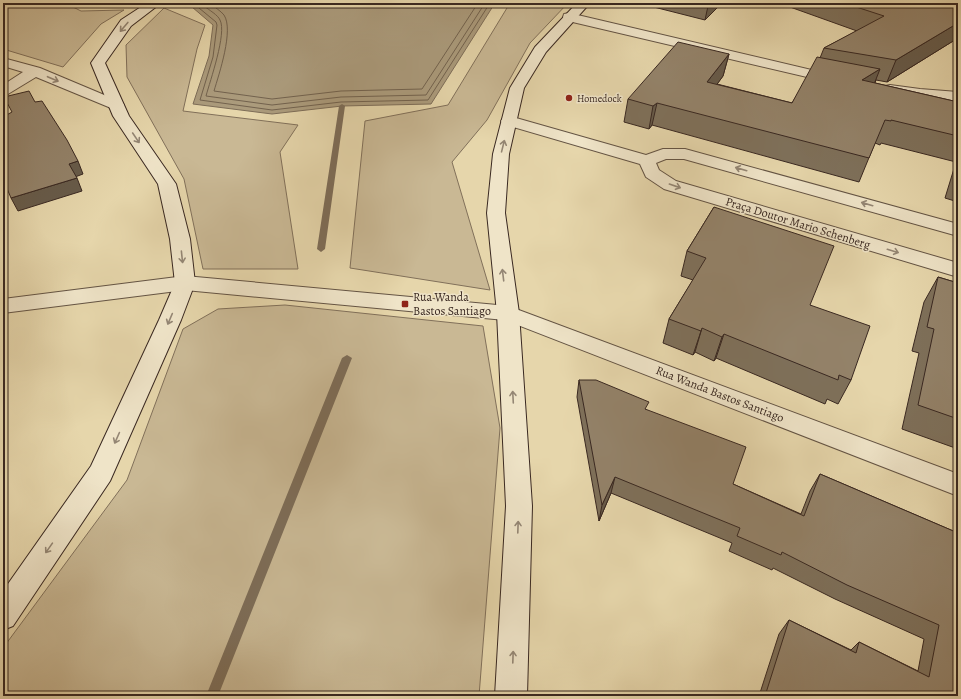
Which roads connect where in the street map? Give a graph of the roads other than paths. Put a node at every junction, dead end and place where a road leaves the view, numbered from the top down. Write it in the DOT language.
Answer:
graph roads {
  1 [pos="155,3"];
  2 [pos="584,3"];
  3 [pos="569,17"];
  4 [pos="3,62"];
  5 [pos="35,71"];
  6 [pos="853,83"];
  7 [pos="875,86"];
  8 [pos="3,91"];
  9 [pos="958,96"];
  10 [pos="116,105"];
  11 [pos="509,121"];
  12 [pos="647,161"];
  13 [pos="958,230"];
  14 [pos="958,270"];
  15 [pos="185,283"];
  16 [pos="3,306"];
  17 [pos="508,313"];
  18 [pos="958,485"];
  19 [pos="3,616"];
  20 [pos="511,696"];
  1 -- 10 [label="street, one-way"];
  2 -- 3 [label="street"];
  3 -- 6 [label="street"];
  3 -- 11 [label="street"];
  4 -- 5 [label="street"];
  5 -- 8 [label="street"];
  5 -- 10 [label="street, one-way"];
  7 -- 9 [label="street"];
  10 -- 15 [label="street, one-way"];
  11 -- 12 [label="street"];
  17 -- 11 [label="street, one-way"];
  13 -- 12 [label="street, one-way"];
  12 -- 14 [label="street, Praça Doutor Mario Schenberg, one-way"];
  15 -- 16 [label="street, Rua Wanda Bastos Santiago"];
  15 -- 17 [label="street, Rua Wanda Bastos Santiago"];
  15 -- 19 [label="street, one-way"];
  17 -- 18 [label="street, Rua Wanda Bastos Santiago"];
  20 -- 17 [label="street, one-way"];
}
